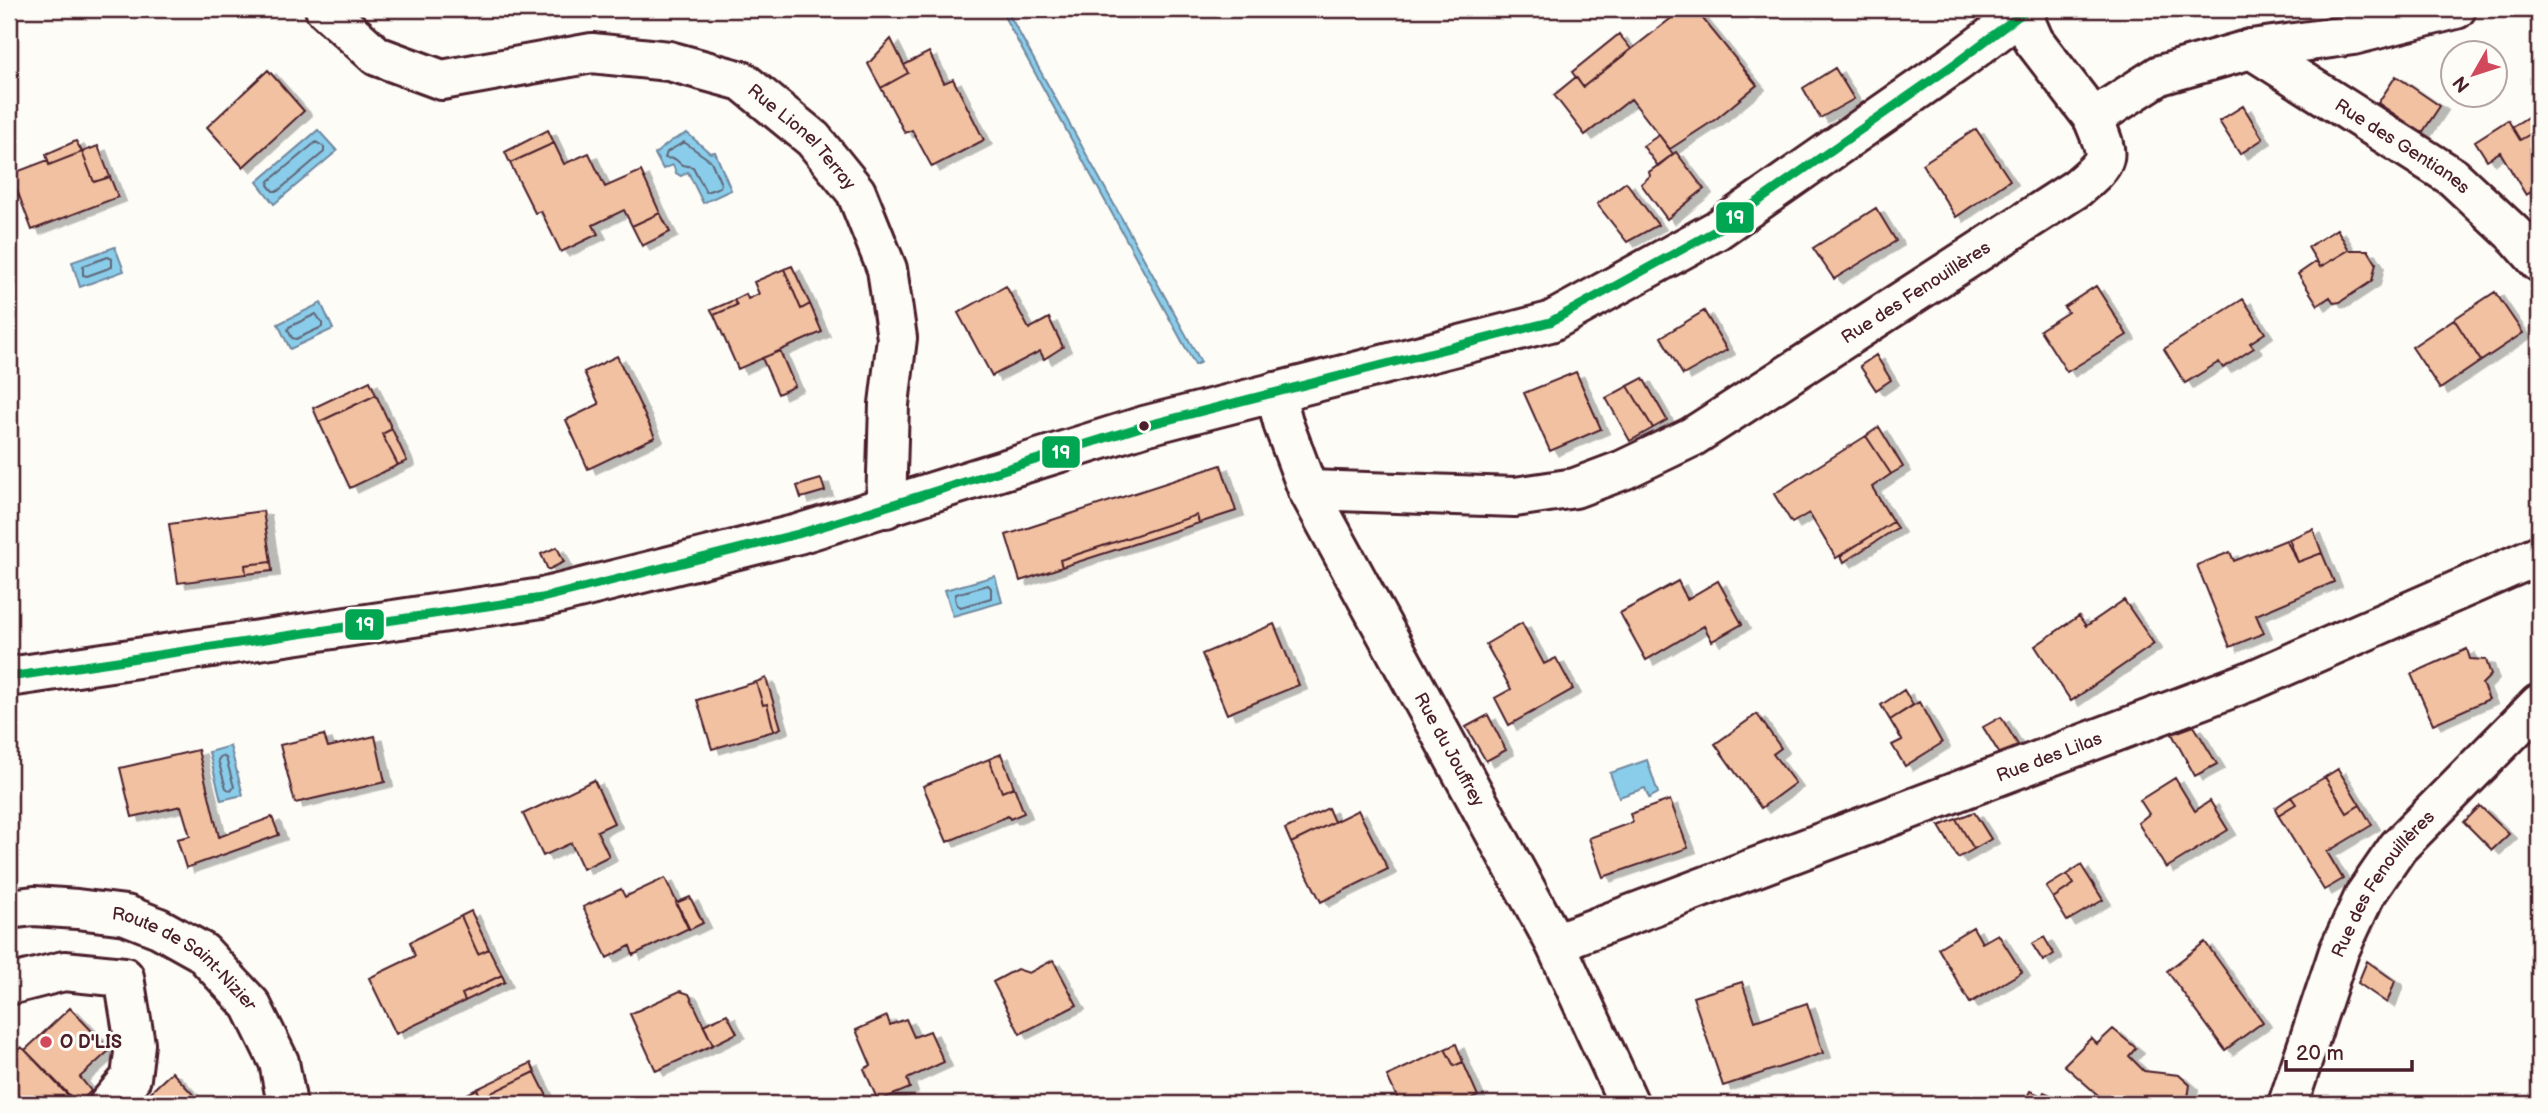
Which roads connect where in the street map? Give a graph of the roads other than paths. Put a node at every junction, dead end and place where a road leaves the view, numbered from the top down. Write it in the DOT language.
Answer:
graph roads {
  1 [pos="324,9"];
  2 [pos="2456,9"];
  3 [pos="2024,10"];
  4 [pos="2251,49"];
  5 [pos="2093,118"];
  6 [pos="2539,262"];
  7 [pos="1275,392"];
  8 [pos="1308,490"];
  9 [pos="886,508"];
  10 [pos="2539,555"];
  11 [pos="9,677"];
  12 [pos="2539,704"];
  13 [pos="9,909"];
  14 [pos="1555,943"];
  15 [pos="9,985"];
  16 [pos="109,1104"];
  17 [pos="287,1104"];
  18 [pos="1629,1104"];
  19 [pos="2288,1104"];
  1 -- 9 [label="street, Rue Lionel Terray"];
  2 -- 4 [label="street"];
  3 -- 5 [label="street, Rue des Fenouillères"];
  3 -- 7 [label="street"];
  4 -- 5 [label="street"];
  4 -- 6 [label="street, Rue des Gentianes"];
  5 -- 8 [label="street, Rue des Fenouillères"];
  7 -- 8 [label="street, Rue du Jouffrey"];
  7 -- 9 [label="street"];
  8 -- 14 [label="street, Rue du Jouffrey"];
  9 -- 11 [label="street"];
  10 -- 14 [label="street, Rue des Lilas"];
  12 -- 19 [label="street, Rue des Fenouillères"];
  13 -- 17 [label="street, Route de Saint-Nizier"];
  14 -- 18 [label="street, Rue du Jouffrey"];
  15 -- 16 [label="street"];
}
